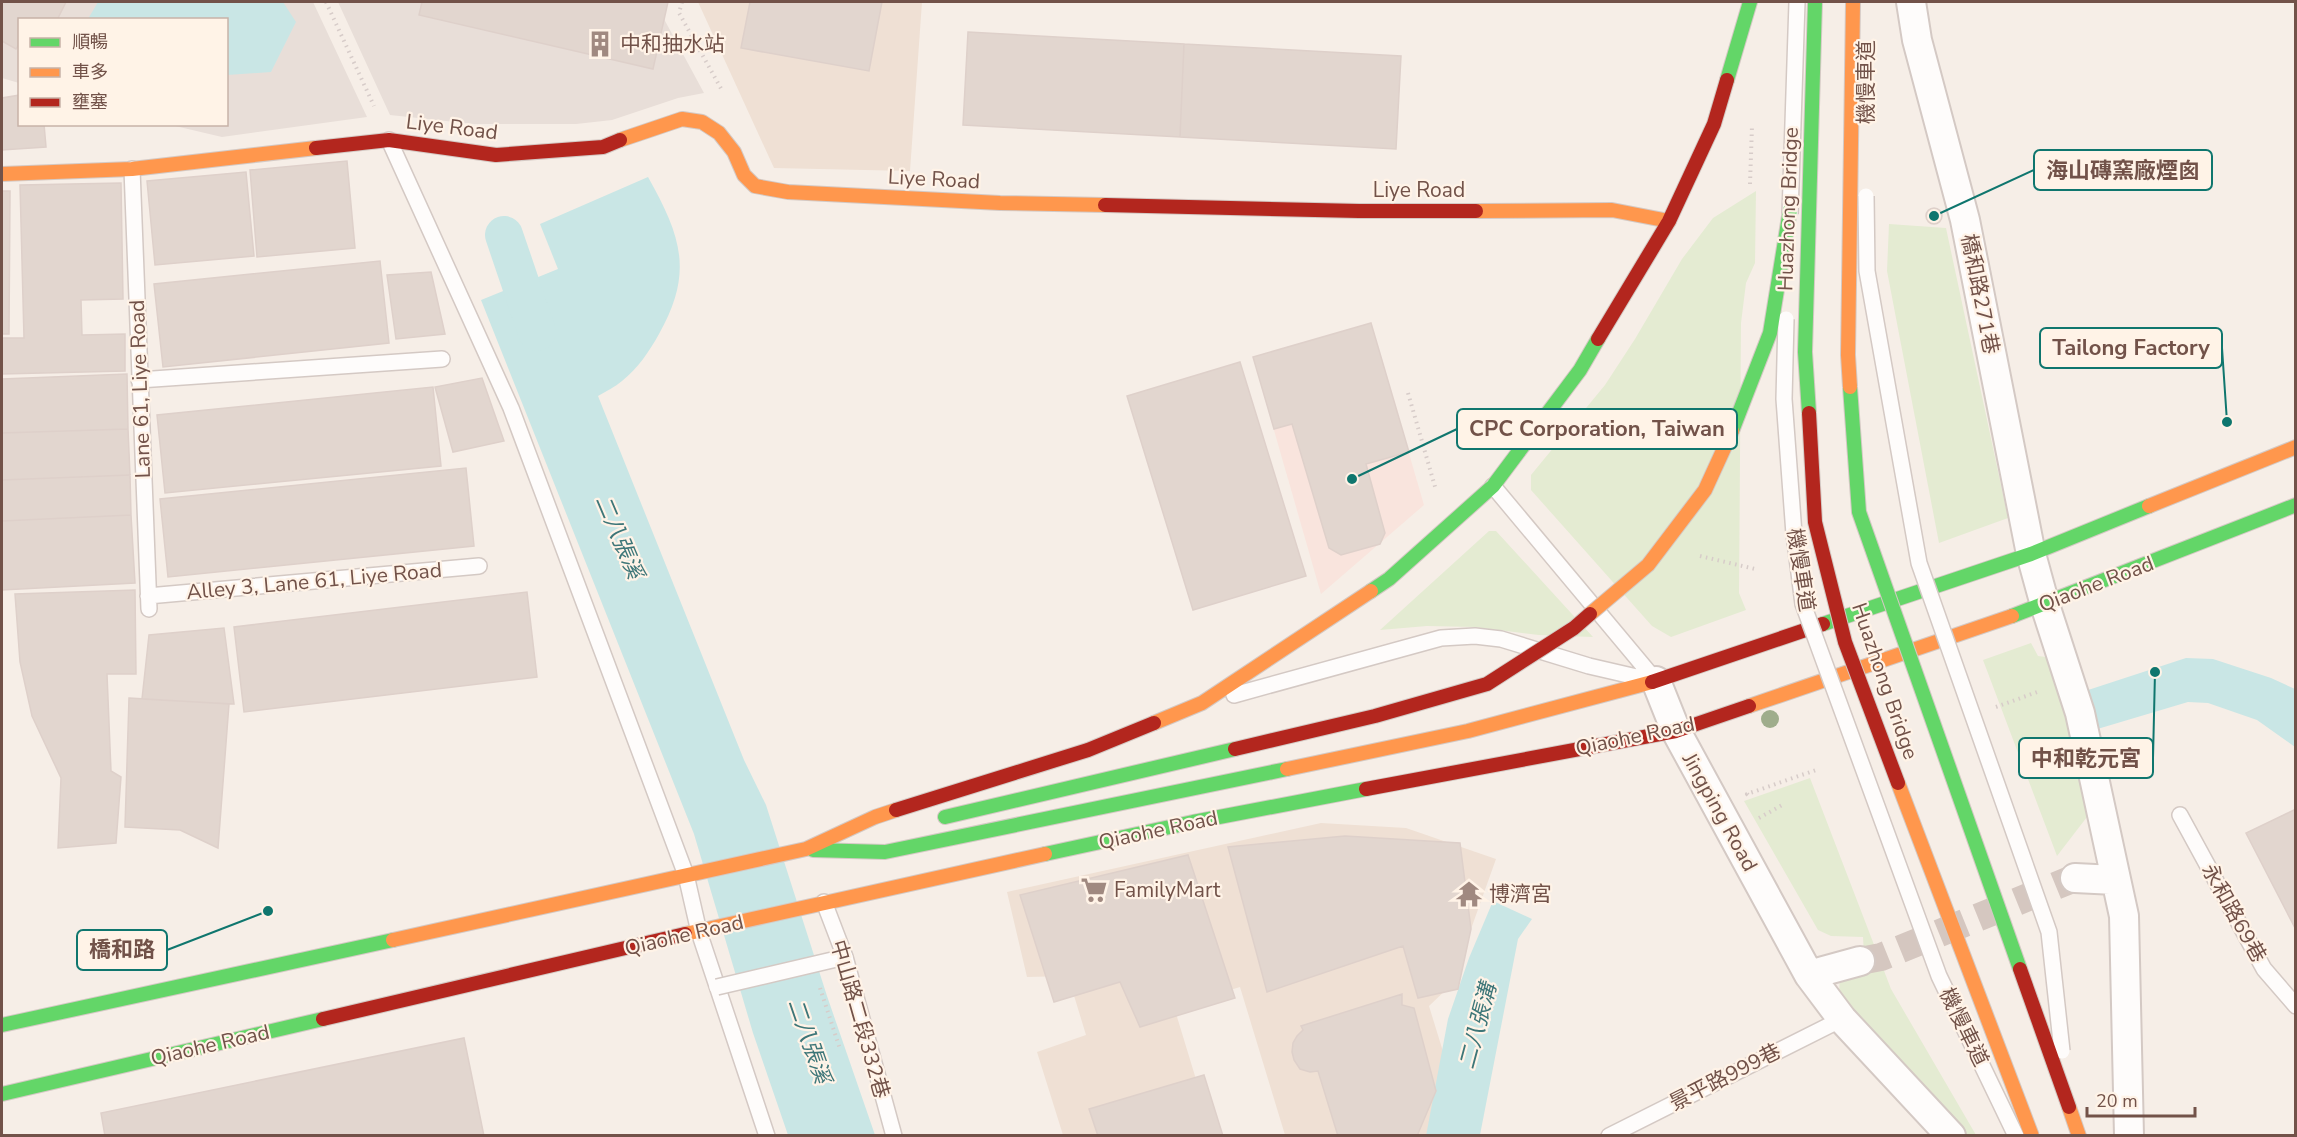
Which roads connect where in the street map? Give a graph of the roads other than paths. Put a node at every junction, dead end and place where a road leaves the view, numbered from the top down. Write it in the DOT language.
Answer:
graph roads {
  1 [pos="1750,2"];
  2 [pos="1797,2"];
  3 [pos="1815,2"];
  4 [pos="1853,2"];
  5 [pos="1866,2"];
  6 [pos="1911,2"];
  7 [pos="1814,70"];
  8 [pos="388,140"];
  9 [pos="1866,142"];
  10 [pos="132,169"];
  11 [pos="2,174"];
  12 [pos="1866,177"];
  13 [pos="1790,210"];
  14 [pos="1669,221"];
  15 [pos="442,359"];
  16 [pos="139,380"];
  17 [pos="2295,447"];
  18 [pos="1493,486"];
  19 [pos="2295,506"];
  20 [pos="2031,554"];
  21 [pos="479,566"];
  22 [pos="148,602"];
  23 [pos="2044,605"];
  24 [pos="1656,681"];
  25 [pos="1202,703"];
  26 [pos="1676,731"];
  27 [pos="2180,815"];
  28 [pos="934,820"];
  29 [pos="876,833"];
  30 [pos="806,849"];
  31 [pos="686,875"];
  32 [pos="2075,878"];
  33 [pos="2115,879"];
  34 [pos="824,902"];
  35 [pos="699,932"];
  36 [pos="845,957"];
  37 [pos="1860,961"];
  38 [pos="1809,975"];
  39 [pos="717,987"];
  40 [pos="2295,1006"];
  41 [pos="1842,1019"];
  42 [pos="2,1025"];
  43 [pos="2,1094"];
  44 [pos="2068,1107"];
  45 [pos="767,1136"];
  46 [pos="894,1136"];
  47 [pos="1609,1136"];
  48 [pos="1951,1136"];
  49 [pos="2016,1136"];
  50 [pos="2032,1136"];
  51 [pos="2079,1136"];
  52 [pos="2129,1136"];
  1 -- 14 [label="street"];
  2 -- 13 [label="lane, 機慢車道, bridge"];
  3 -- 7 [label="street, Huazhong Bridge, bridge"];
  4 -- 44 [label="street, Huazhong Bridge, bridge"];
  5 -- 9 [label="lane, 機慢車道"];
  6 -- 20 [label="street, 橋和路271巷"];
  7 -- 13 [label="street, bridge"];
  7 -- 50 [label="street, Huazhong Bridge, bridge"];
  8 -- 10 [label="street, Liye Road"];
  8 -- 14 [label="street, Liye Road"];
  8 -- 31 [label="lane"];
  10 -- 11 [label="street, Liye Road"];
  10 -- 16 [label="lane, Lane 61, Liye Road"];
  12 -- 44 [label="lane, bridge"];
  13 -- 28 [label="street, bridge"];
  13 -- 49 [label="lane, 機慢車道, bridge"];
  14 -- 18 [label="street, Qiaohe Road"];
  15 -- 16 [label="lane"];
  16 -- 22 [label="lane, Lane 61, Liye Road"];
  17 -- 20 [label="street, Qiaohe Road"];
  18 -- 24 [label="lane, Jingping Road"];
  18 -- 25 [label="street, Qiaohe Road"];
  19 -- 23 [label="street, Qiaohe Road"];
  20 -- 23 [label="street"];
  20 -- 24 [label="street, Qiaohe Road"];
  21 -- 22 [label="lane, Alley 3, Lane 61, Liye Road"];
  23 -- 26 [label="street, Qiaohe Road"];
  23 -- 33 [label="street"];
  24 -- 25 [label="lane, Qiaohe Road"];
  24 -- 26 [label="street, Jingping Road"];
  24 -- 30 [label="street, Qiaohe Road"];
  25 -- 30 [label="street, Qiaohe Road"];
  26 -- 34 [label="street, Qiaohe Road"];
  26 -- 38 [label="street, Jingping Road"];
  27 -- 40 [label="lane, 永和路69巷"];
  29 -- 30 [label="street"];
  30 -- 31 [label="street, Qiaohe Road"];
  31 -- 35 [label="lane"];
  31 -- 42 [label="street, Qiaohe Road"];
  32 -- 33 [label="street"];
  33 -- 52 [label="street"];
  34 -- 35 [label="street, Qiaohe Road"];
  34 -- 36 [label="lane, 中山路二段332巷"];
  35 -- 39 [label="lane"];
  35 -- 43 [label="street, Qiaohe Road"];
  36 -- 39 [label="lane, bridge"];
  36 -- 46 [label="lane, 中山路二段332巷"];
  37 -- 38 [label="street"];
  38 -- 41 [label="street, Jingping Road"];
  39 -- 45 [label="lane"];
  41 -- 47 [label="lane, 景平路999巷"];
  41 -- 48 [label="street, Jingping Road"];
  44 -- 51 [label="street, Huazhong Bridge"];
}
